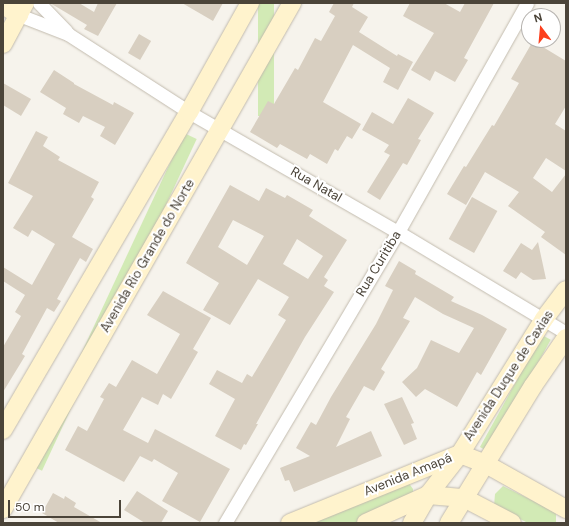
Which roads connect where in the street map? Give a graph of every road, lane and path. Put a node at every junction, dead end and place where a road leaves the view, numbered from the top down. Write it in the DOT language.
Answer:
graph roads {
  1 [pos="39,3"];
  2 [pos="250,3"];
  3 [pos="292,3"];
  4 [pos="527,3"];
  5 [pos="3,5"];
  6 [pos="22,9"];
  7 [pos="68,34"];
  8 [pos="3,44"];
  9 [pos="189,112"];
  10 [pos="220,130"];
  11 [pos="398,232"];
  12 [pos="566,290"];
  13 [pos="544,319"];
  14 [pos="566,333"];
  15 [pos="566,338"];
  16 [pos="3,430"];
  17 [pos="460,454"];
  18 [pos="484,464"];
  19 [pos="428,495"];
  20 [pos="464,498"];
  21 [pos="3,509"];
  22 [pos="566,509"];
  23 [pos="225,523"];
  24 [pos="290,523"];
  25 [pos="366,523"];
  26 [pos="412,523"];
  27 [pos="449,523"];
  28 [pos="512,523"];
  1 -- 7 [label="street, Rua Natal"];
  2 -- 9 [label="main road"];
  3 -- 10 [label="main road, Avenida Rio Grande do Norte"];
  4 -- 11 [label="street, Rua Curitiba"];
  5 -- 6 [label="main road"];
  6 -- 7 [label="street, Rua Natal"];
  6 -- 8 [label="main road"];
  7 -- 9 [label="street, Rua Natal"];
  9 -- 10 [label="street, Rua Natal"];
  9 -- 16 [label="main road"];
  10 -- 11 [label="street, Rua Natal"];
  10 -- 21 [label="main road, Avenida Rio Grande do Norte"];
  11 -- 13 [label="street, Rua Natal"];
  11 -- 23 [label="street, Rua Curitiba"];
  12 -- 13 [label="main road, Avenida Duque de Caxias"];
  13 -- 14 [label="street, Rua Natal"];
  13 -- 17 [label="main road, Avenida Duque de Caxias"];
  15 -- 18 [label="main road, Avenida Duque de Caxias"];
  17 -- 18 [label="main road, Avenida Amapá"];
  17 -- 19 [label="main road, Avenida Duque de Caxias"];
  17 -- 24 [label="main road, Avenida Amapá"];
  18 -- 20 [label="main road, Avenida Duque de Caxias"];
  18 -- 22 [label="main road, Avenida Amapá"];
  19 -- 20 [label="main road, Avenida Amapá"];
  19 -- 25 [label="main road, Avenida Amapá"];
  19 -- 26 [label="main road, Avenida Duque de Caxias"];
  20 -- 27 [label="main road, Avenida Duque de Caxias"];
  20 -- 28 [label="main road, Avenida Amapá"];
}
